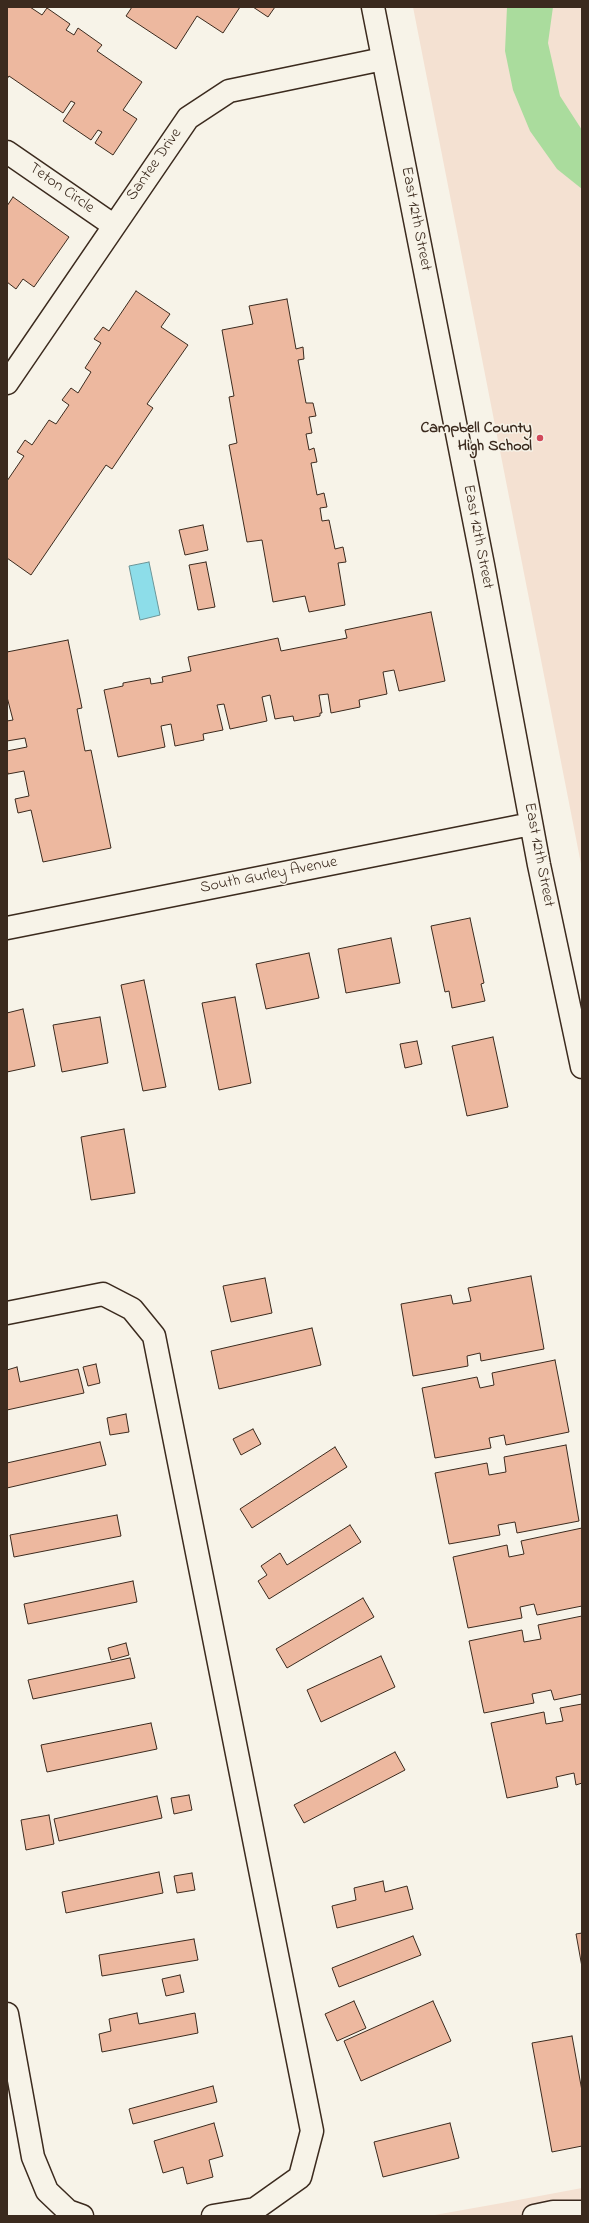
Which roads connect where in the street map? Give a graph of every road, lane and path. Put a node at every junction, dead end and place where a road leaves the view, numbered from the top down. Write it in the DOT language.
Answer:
graph roads {
  1 [pos="373,7"];
  2 [pos="383,59"];
  3 [pos="8,153"];
  4 [pos="113,225"];
  5 [pos="7,383"];
  6 [pos="531,824"];
  7 [pos="7,928"];
  8 [pos="582,1067"];
  9 [pos="7,1313"];
  10 [pos="7,2014"];
  11 [pos="582,2212"];
  12 [pos="82,2216"];
  13 [pos="213,2216"];
  14 [pos="534,2216"];
  1 -- 2 [label="street, East 12th Street"];
  2 -- 4 [label="street, Santee Drive"];
  2 -- 6 [label="street, East 12th Street"];
  3 -- 4 [label="street, Teton Circle"];
  4 -- 5 [label="street, Santee Drive"];
  6 -- 7 [label="street, South Gurley Avenue"];
  6 -- 8 [label="street, East 12th Street"];
  9 -- 13 [label="street"];
  10 -- 12 [label="street"];
  11 -- 14 [label="street"];
}
